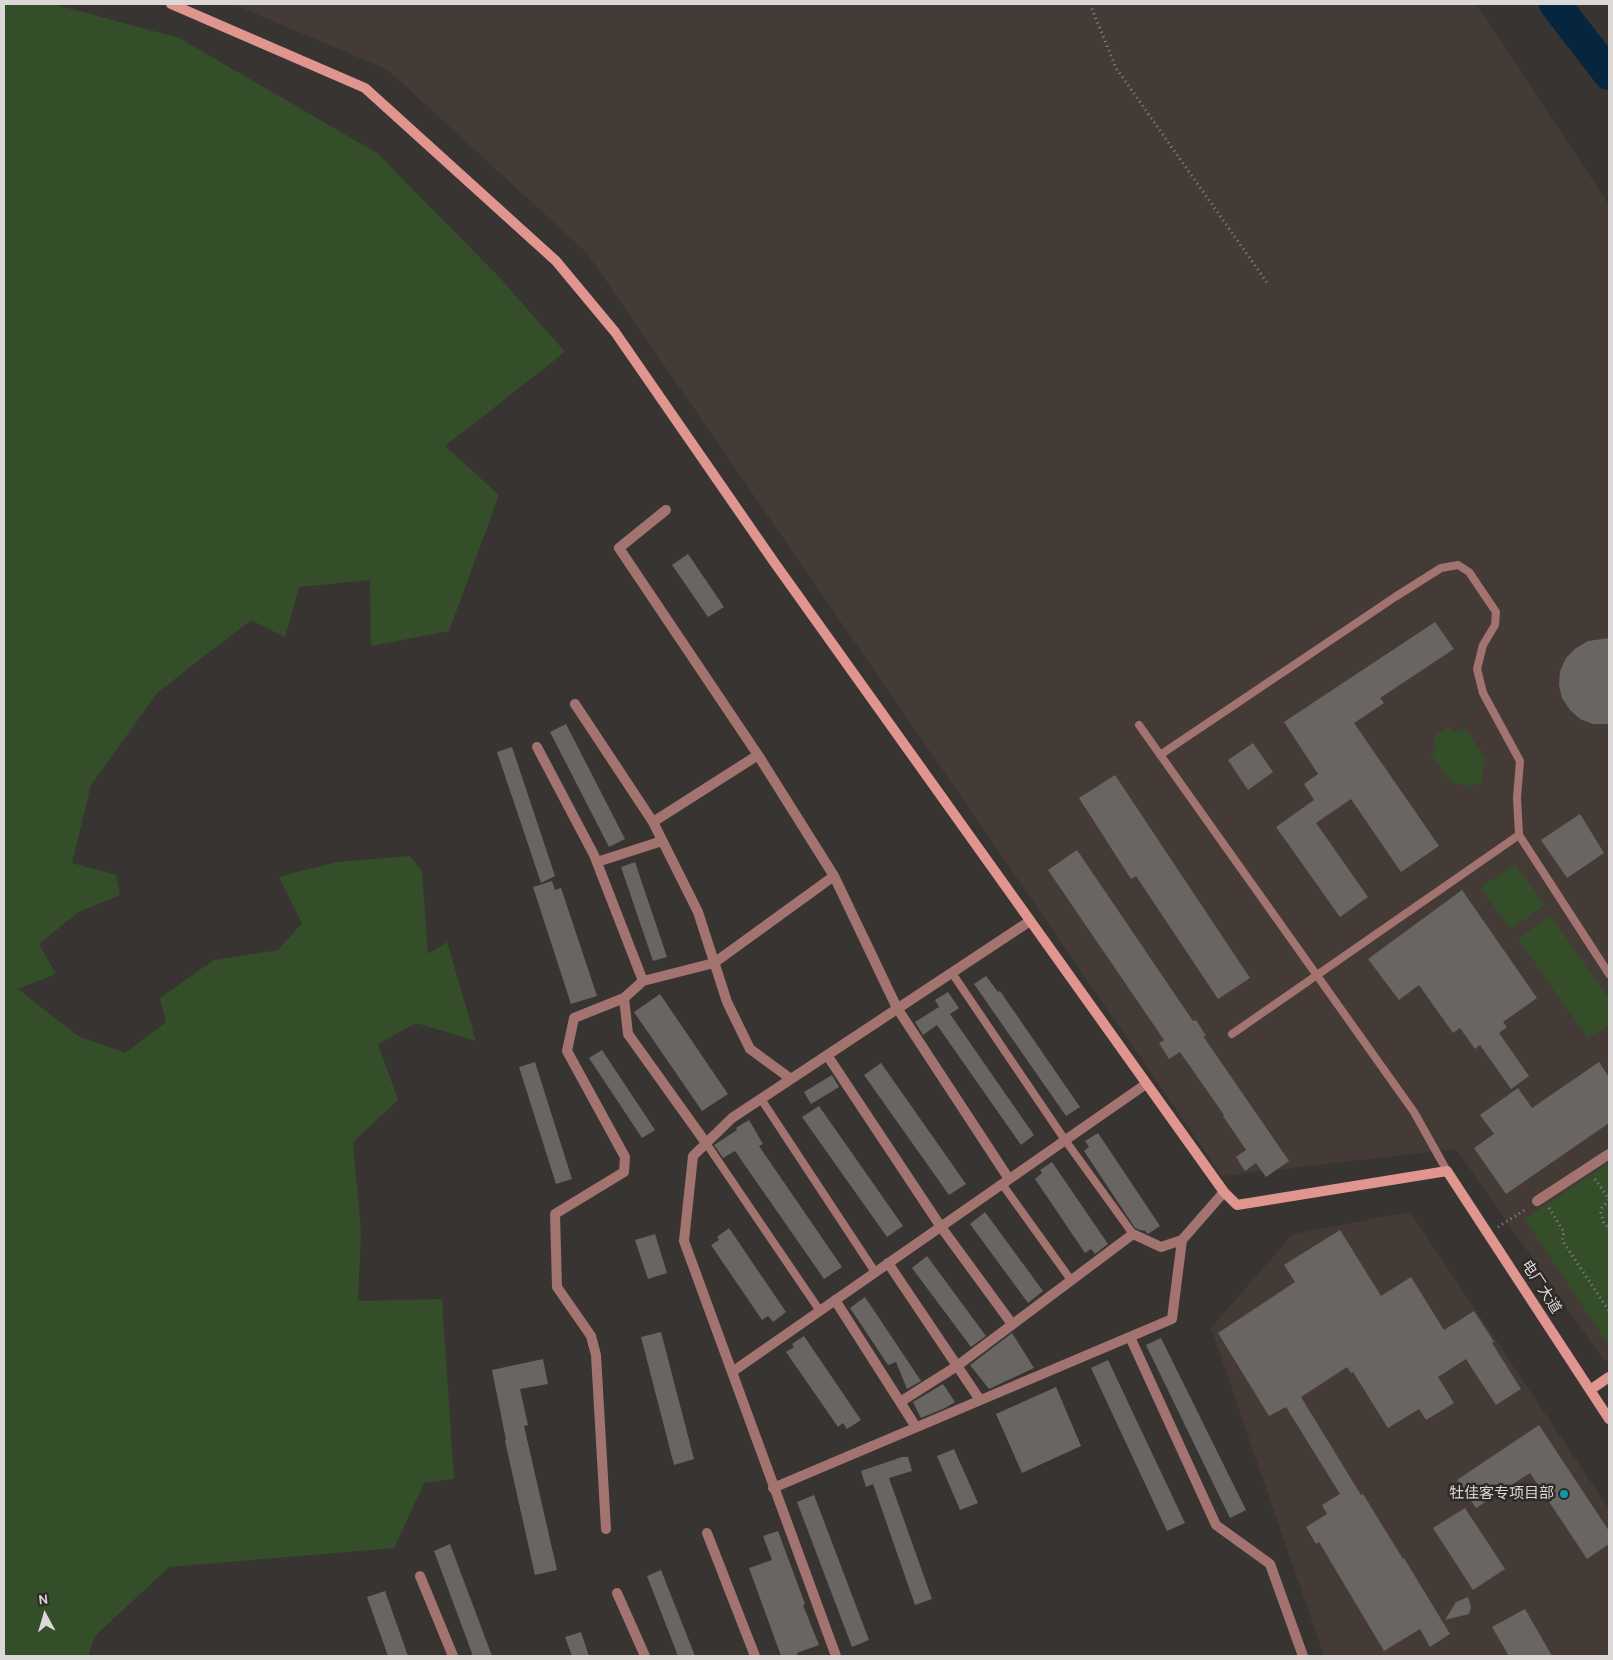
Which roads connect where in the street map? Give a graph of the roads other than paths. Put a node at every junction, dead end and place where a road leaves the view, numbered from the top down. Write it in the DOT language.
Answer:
graph roads {
  1 [pos="171,4"];
  2 [pos="666,510"];
  3 [pos="575,704"];
  4 [pos="1139,725"];
  5 [pos="537,747"];
  6 [pos="1160,754"];
  7 [pos="758,755"];
  8 [pos="653,822"];
  9 [pos="1519,836"];
  10 [pos="662,841"];
  11 [pos="597,862"];
  12 [pos="834,876"];
  13 [pos="1030,921"];
  14 [pos="714,962"];
  15 [pos="952,973"];
  16 [pos="1609,974"];
  17 [pos="1317,976"];
  18 [pos="643,982"];
  19 [pos="624,998"];
  20 [pos="897,1008"];
  21 [pos="1232,1034"];
  22 [pos="827,1055"];
  23 [pos="790,1079"];
  24 [pos="1146,1084"];
  25 [pos="761,1099"];
  26 [pos="1065,1140"];
  27 [pos="706,1143"];
  28 [pos="1609,1154"];
  29 [pos="1447,1171"];
  30 [pos="1006,1182"];
  31 [pos="1224,1192"];
  32 [pos="1539,1200"];
  33 [pos="942,1226"];
  34 [pos="1133,1234"];
  35 [pos="1182,1240"];
  36 [pos="888,1263"];
  37 [pos="875,1272"];
  38 [pos="1070,1280"];
  39 [pos="835,1300"];
  40 [pos="820,1311"];
  41 [pos="1012,1324"];
  42 [pos="1130,1337"];
  43 [pos="958,1366"];
  44 [pos="732,1372"];
  45 [pos="1609,1377"];
  46 [pos="1590,1390"];
  47 [pos="980,1400"];
  48 [pos="900,1402"];
  49 [pos="1609,1419"];
  50 [pos="916,1427"];
  51 [pos="773,1488"];
  52 [pos="606,1529"];
  53 [pos="707,1533"];
  54 [pos="420,1576"];
  55 [pos="617,1593"];
  56 [pos="453,1656"];
  57 [pos="645,1656"];
  58 [pos="754,1656"];
  59 [pos="836,1656"];
  60 [pos="1303,1656"];
  1 -- 13 [label="street"];
  2 -- 7 [label="street"];
  3 -- 8 [label="street"];
  4 -- 6 [label="lane"];
  5 -- 11 [label="street"];
  6 -- 9 [label="lane"];
  6 -- 17 [label="lane"];
  7 -- 8 [label="street"];
  7 -- 12 [label="street"];
  8 -- 10 [label="street"];
  9 -- 16 [label="lane"];
  9 -- 17 [label="lane"];
  10 -- 11 [label="street"];
  10 -- 14 [label="street"];
  11 -- 18 [label="street"];
  12 -- 14 [label="street"];
  12 -- 20 [label="street"];
  13 -- 15 [label="street"];
  13 -- 24 [label="street"];
  14 -- 18 [label="street"];
  14 -- 23 [label="street"];
  15 -- 20 [label="street"];
  15 -- 26 [label="lane"];
  17 -- 21 [label="lane"];
  17 -- 29 [label="lane"];
  18 -- 19 [label="street"];
  19 -- 27 [label="street"];
  19 -- 52 [label="street"];
  20 -- 22 [label="street"];
  20 -- 30 [label="street"];
  22 -- 23 [label="street"];
  22 -- 33 [label="street"];
  23 -- 25 [label="street"];
  24 -- 26 [label="street"];
  24 -- 31 [label="street"];
  25 -- 27 [label="street"];
  25 -- 37 [label="lane"];
  26 -- 30 [label="street"];
  26 -- 34 [label="lane"];
  27 -- 40 [label="lane"];
  27 -- 44 [label="street"];
  28 -- 32 [label="street"];
  29 -- 31 [label="street"];
  29 -- 46 [label="street, 电厂大道"];
  30 -- 33 [label="street"];
  30 -- 38 [label="lane"];
  31 -- 35 [label="street"];
  33 -- 36 [label="street"];
  33 -- 41 [label="street"];
  34 -- 35 [label="street"];
  34 -- 38 [label="street"];
  35 -- 42 [label="street"];
  36 -- 37 [label="street"];
  36 -- 43 [label="street"];
  37 -- 39 [label="street"];
  38 -- 41 [label="street"];
  39 -- 40 [label="street"];
  39 -- 48 [label="street"];
  40 -- 44 [label="street"];
  41 -- 43 [label="street"];
  42 -- 47 [label="street"];
  42 -- 60 [label="street"];
  43 -- 47 [label="street"];
  43 -- 48 [label="street"];
  44 -- 51 [label="street"];
  45 -- 46 [label="street"];
  46 -- 49 [label="street, 电厂大道"];
  47 -- 50 [label="street"];
  48 -- 50 [label="street"];
  50 -- 51 [label="street"];
  51 -- 59 [label="street"];
  53 -- 58 [label="street"];
  54 -- 56 [label="street"];
  55 -- 57 [label="street"];
}
